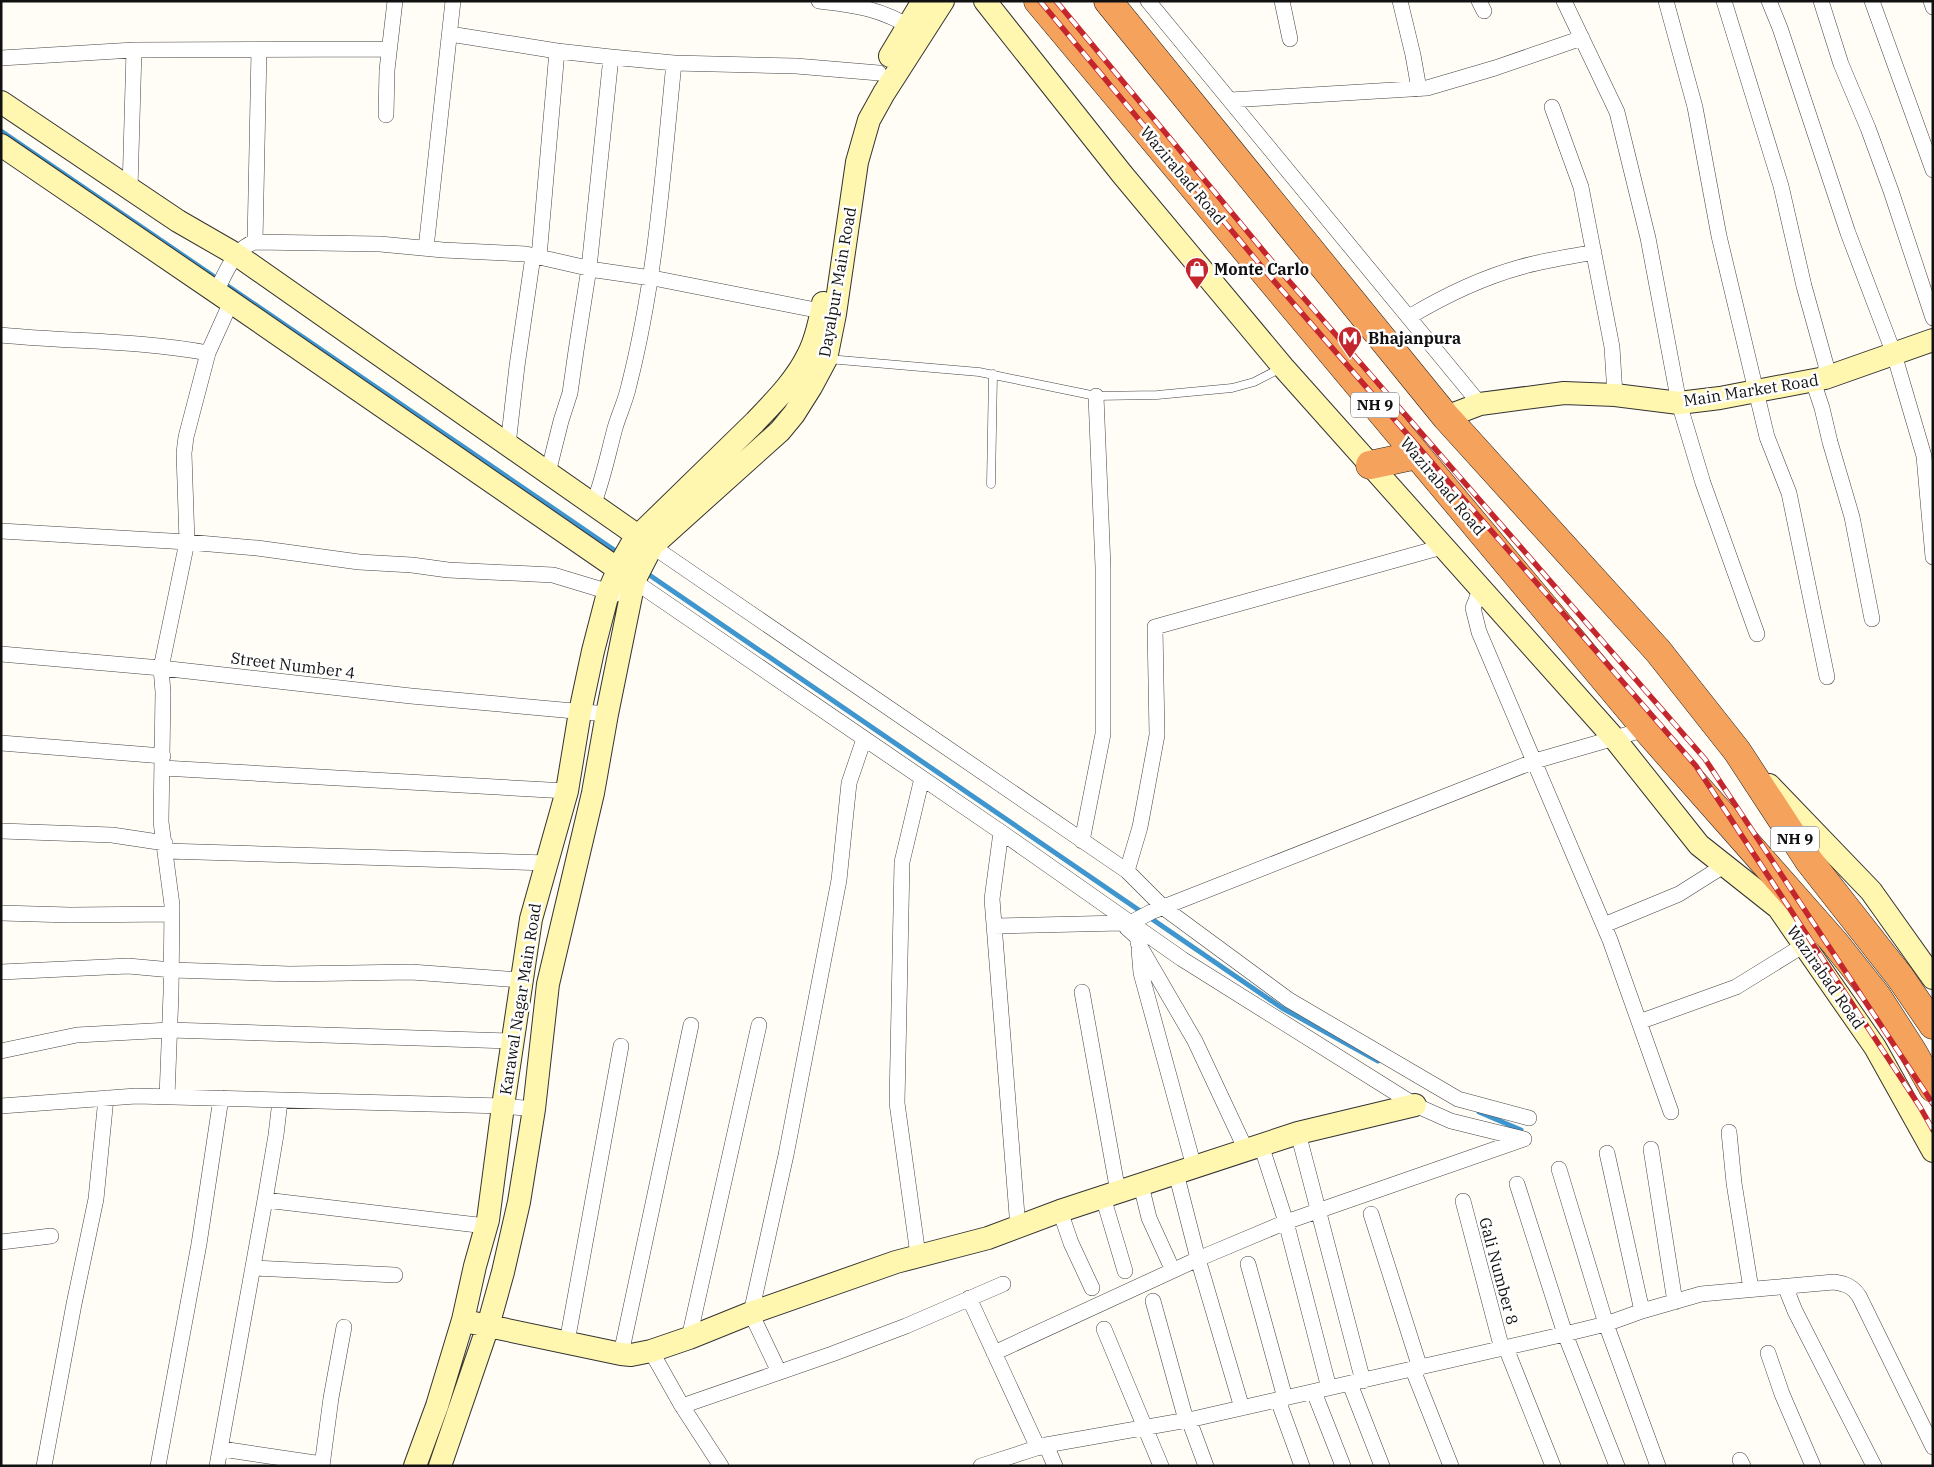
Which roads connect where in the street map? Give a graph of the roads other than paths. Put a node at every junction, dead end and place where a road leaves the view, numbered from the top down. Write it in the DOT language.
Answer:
graph roads {
  1 [pos="395,1"];
  2 [pos="453,1"];
  3 [pos="819,1"];
  4 [pos="923,1"];
  5 [pos="942,1"];
  6 [pos="985,1"];
  7 [pos="1038,1"];
  8 [pos="1108,1"];
  9 [pos="1148,1"];
  10 [pos="1282,1"];
  11 [pos="1400,1"];
  12 [pos="1564,1"];
  13 [pos="1666,1"];
  14 [pos="1724,1"];
  15 [pos="1769,1"];
  16 [pos="1821,1"];
  17 [pos="1872,1"];
  18 [pos="1931,1"];
  19 [pos="1933,7"];
  20 [pos="916,30"];
  21 [pos="450,34"];
  22 [pos="1582,38"];
  23 [pos="1290,39"];
  24 [pos="389,49"];
  25 [pos="134,50"];
  26 [pos="259,50"];
  27 [pos="557,51"];
  28 [pos="611,57"];
  29 [pos="1,58"];
  30 [pos="674,63"];
  31 [pos="879,73"];
  32 [pos="1419,89"];
  33 [pos="1230,100"];
  34 [pos="1,102"];
  35 [pos="1552,107"];
  36 [pos="386,115"];
  37 [pos="1,146"];
  38 [pos="1933,170"];
  39 [pos="130,189"];
  40 [pos="255,242"];
  41 [pos="426,248"];
  42 [pos="1594,252"];
  43 [pos="536,257"];
  44 [pos="233,260"];
  45 [pos="589,268"];
  46 [pos="650,278"];
  47 [pos="222,293"];
  48 [pos="828,312"];
  49 [pos="1408,317"];
  50 [pos="1933,318"];
  51 [pos="1,334"];
  52 [pos="1933,340"];
  53 [pos="208,353"];
  54 [pos="1894,354"];
  55 [pos="826,359"];
  56 [pos="1283,367"];
  57 [pos="993,374"];
  58 [pos="1819,379"];
  59 [pos="1757,392"];
  60 [pos="1615,395"];
  61 [pos="1096,396"];
  62 [pos="1679,403"];
  63 [pos="1480,404"];
  64 [pos="1446,417"];
  65 [pos="508,445"];
  66 [pos="1417,455"];
  67 [pos="1370,465"];
  68 [pos="548,473"];
  69 [pos="991,484"];
  70 [pos="593,505"];
  71 [pos="1,531"];
  72 [pos="187,542"];
  73 [pos="643,543"];
  74 [pos="1442,547"];
  75 [pos="1933,557"];
  76 [pos="629,576"];
  77 [pos="1480,590"];
  78 [pos="608,593"];
  79 [pos="1872,619"];
  80 [pos="1757,634"];
  81 [pos="1,654"];
  82 [pos="162,668"];
  83 [pos="1827,677"];
  84 [pos="580,712"];
  85 [pos="607,714"];
  86 [pos="1646,729"];
  87 [pos="1614,738"];
  88 [pos="864,740"];
  89 [pos="1,743"];
  90 [pos="1737,752"];
  91 [pos="1534,761"];
  92 [pos="163,762"];
  93 [pos="922,778"];
  94 [pos="567,791"];
  95 [pos="1714,807"];
  96 [pos="1,832"];
  97 [pos="1000,832"];
  98 [pos="1082,841"];
  99 [pos="166,847"];
  100 [pos="546,863"];
  101 [pos="1725,865"];
  102 [pos="1127,871"];
  103 [pos="1776,906"];
  104 [pos="1158,910"];
  105 [pos="1,913"];
  106 [pos="172,914"];
  107 [pos="1128,922"];
  108 [pos="1604,925"];
  109 [pos="994,926"];
  110 [pos="1138,943"];
  111 [pos="1804,945"];
  112 [pos="172,970"];
  113 [pos="1,972"];
  114 [pos="1933,978"];
  115 [pos="521,980"];
  116 [pos="1082,992"];
  117 [pos="1639,1022"];
  118 [pos="759,1025"];
  119 [pos="1933,1025"];
  120 [pos="691,1026"];
  121 [pos="170,1030"];
  122 [pos="512,1041"];
  123 [pos="621,1046"];
  124 [pos="1,1051"];
  125 [pos="1933,1088"];
  126 [pos="167,1097"];
  127 [pos="106,1098"];
  128 [pos="221,1098"];
  129 [pos="280,1101"];
  130 [pos="1415,1105"];
  131 [pos="1,1106"];
  132 [pos="503,1106"];
  133 [pos="534,1109"];
  134 [pos="1671,1112"];
  135 [pos="1529,1118"];
  136 [pos="1729,1132"];
  137 [pos="1298,1133"];
  138 [pos="1253,1148"];
  139 [pos="1651,1149"];
  140 [pos="1933,1151"];
  141 [pos="1606,1154"];
  142 [pos="1559,1169"];
  143 [pos="1185,1170"];
  144 [pos="1517,1184"];
  145 [pos="1141,1185"];
  146 [pos="1110,1194"];
  147 [pos="265,1200"];
  148 [pos="1463,1201"];
  149 [pos="1060,1211"];
  150 [pos="1318,1211"];
  151 [pos="1371,1214"];
  152 [pos="1286,1222"];
  153 [pos="486,1226"];
  154 [pos="1018,1228"];
  155 [pos="51,1236"];
  156 [pos="1,1242"];
  157 [pos="918,1255"];
  158 [pos="1198,1259"];
  159 [pos="1170,1262"];
  160 [pos="1248,1264"];
  161 [pos="254,1268"];
  162 [pos="1125,1271"];
  163 [pos="395,1274"];
  164 [pos="1003,1284"];
  165 [pos="1786,1286"];
  166 [pos="1092,1288"];
  167 [pos="1751,1289"];
  168 [pos="969,1298"];
  169 [pos="1153,1301"];
  170 [pos="1675,1302"];
  171 [pos="1642,1311"];
  172 [pos="751,1313"];
  173 [pos="463,1320"];
  174 [pos="1606,1324"];
  175 [pos="488,1326"];
  176 [pos="344,1327"];
  177 [pos="1104,1329"];
  178 [pos="1566,1334"];
  179 [pos="689,1338"];
  180 [pos="567,1342"];
  181 [pos="1504,1349"];
  182 [pos="651,1351"];
  183 [pos="994,1353"];
  184 [pos="1768,1353"];
  185 [pos="621,1354"];
  186 [pos="1416,1369"];
  187 [pos="779,1372"];
  188 [pos="1356,1382"];
  189 [pos="1329,1388"];
  190 [pos="1314,1392"];
  191 [pos="1281,1399"];
  192 [pos="682,1406"];
  193 [pos="1242,1408"];
  194 [pos="1188,1420"];
  195 [pos="1145,1428"];
  196 [pos="1042,1447"];
  197 [pos="1933,1448"];
  198 [pos="222,1449"];
  199 [pos="422,1463"];
  200 [pos="322,1465"];
  201 [pos="44,1466"];
  202 [pos="158,1466"];
  203 [pos="217,1466"];
  204 [pos="440,1466"];
  205 [pos="721,1466"];
  206 [pos="982,1466"];
  207 [pos="1055,1466"];
  208 [pos="1161,1466"];
  209 [pos="1206,1466"];
  210 [pos="1302,1466"];
  211 [pos="1343,1466"];
  212 [pos="1382,1466"];
  213 [pos="1451,1466"];
  214 [pos="1552,1466"];
  215 [pos="1617,1466"];
  216 [pos="1658,1466"];
  217 [pos="1813,1466"];
  218 [pos="1874,1466"];
  1 -- 24 [label="street"];
  2 -- 21 [label="street"];
  3 -- 20 [label="street"];
  4 -- 20 [label="street, Dayalpur Main Road"];
  5 -- 20 [label="street, Dayalpur Main Road"];
  6 -- 56 [label="street"];
  7 -- 66 [label="highway, Wazirabad Road / NH 9"];
  8 -- 64 [label="highway, NH 9"];
  9 -- 33 [label="street"];
  10 -- 23 [label="street"];
  11 -- 32 [label="street"];
  12 -- 22 [label="street"];
  13 -- 59 [label="street"];
  14 -- 58 [label="street"];
  15 -- 54 [label="street"];
  16 -- 50 [label="street"];
  17 -- 38 [label="street"];
  18 -- 19 [label="street"];
  20 -- 31 [label="street, Dayalpur Main Road"];
  20 -- 48 [label="street, Dayalpur Main Road"];
  21 -- 27 [label="street"];
  21 -- 41 [label="street"];
  22 -- 32 [label="street"];
  22 -- 62 [label="street"];
  24 -- 26 [label="street"];
  24 -- 36 [label="street"];
  25 -- 26 [label="street"];
  25 -- 29 [label="street"];
  25 -- 39 [label="street"];
  26 -- 40 [label="street"];
  27 -- 28 [label="street"];
  27 -- 43 [label="street"];
  28 -- 30 [label="street"];
  28 -- 45 [label="street"];
  30 -- 31 [label="street"];
  30 -- 46 [label="street"];
  31 -- 48 [label="street, Dayalpur Main Road"];
  32 -- 33 [label="street"];
  33 -- 49 [label="street"];
  34 -- 39 [label="street"];
  35 -- 42 [label="street"];
  37 -- 47 [label="street"];
  39 -- 44 [label="street"];
  40 -- 41 [label="street"];
  40 -- 44 [label="street"];
  41 -- 43 [label="street"];
  42 -- 49 [label="street"];
  42 -- 60 [label="street"];
  43 -- 45 [label="street"];
  43 -- 65 [label="street"];
  44 -- 47 [label="street"];
  44 -- 65 [label="street"];
  45 -- 46 [label="street"];
  45 -- 68 [label="street"];
  46 -- 48 [label="street"];
  46 -- 70 [label="street"];
  47 -- 53 [label="street"];
  47 -- 76 [label="street"];
  48 -- 55 [label="street, Dayalpur Main Road"];
  48 -- 73 [label="street, Dayalpur Main Road"];
  49 -- 63 [label="street"];
  51 -- 53 [label="street"];
  52 -- 54 [label="street, Main Market Road"];
  53 -- 72 [label="street"];
  54 -- 58 [label="street, Main Market Road"];
  54 -- 75 [label="street"];
  55 -- 57 [label="lane"];
  55 -- 73 [label="street, Dayalpur Main Road"];
  56 -- 61 [label="lane"];
  56 -- 67 [label="street"];
  57 -- 61 [label="lane"];
  57 -- 69 [label="lane"];
  58 -- 59 [label="street, Main Market Road"];
  58 -- 79 [label="street"];
  59 -- 62 [label="street, Main Market Road"];
  59 -- 83 [label="street"];
  60 -- 62 [label="street, Main Market Road"];
  60 -- 63 [label="street, Main Market Road"];
  61 -- 98 [label="street"];
  62 -- 80 [label="street"];
  63 -- 64 [label="street, Main Market Road"];
  64 -- 90 [label="highway, NH 9"];
  65 -- 68 [label="street"];
  66 -- 67 [label="highway"];
  66 -- 86 [label="highway, Wazirabad Road / NH 9"];
  67 -- 74 [label="street"];
  68 -- 70 [label="street"];
  70 -- 73 [label="street"];
  71 -- 72 [label="street"];
  72 -- 78 [label="street"];
  72 -- 82 [label="street"];
  73 -- 76 [label="street, Karawal Nagar Main Road"];
  73 -- 98 [label="street"];
  74 -- 77 [label="street"];
  74 -- 102 [label="street"];
  76 -- 78 [label="street, Karawal Nagar Main Road"];
  76 -- 85 [label="street, Karawal Nagar Main Road"];
  76 -- 88 [label="street"];
  77 -- 87 [label="street"];
  77 -- 91 [label="street"];
  78 -- 84 [label="street, Karawal Nagar Main Road"];
  81 -- 82 [label="street, Street Number 4"];
  82 -- 84 [label="street, Street Number 4"];
  82 -- 92 [label="street"];
  84 -- 85 [label="street, Street Number 4"];
  84 -- 94 [label="street, Karawal Nagar Main Road"];
  85 -- 133 [label="street, Karawal Nagar Main Road"];
  86 -- 87 [label="street"];
  86 -- 95 [label="highway, Wazirabad Road / NH 9"];
  87 -- 91 [label="street"];
  87 -- 101 [label="street"];
  88 -- 93 [label="street"];
  88 -- 172 [label="street"];
  89 -- 92 [label="street"];
  90 -- 114 [label="street"];
  90 -- 119 [label="highway, NH 9"];
  91 -- 104 [label="street"];
  91 -- 108 [label="street"];
  92 -- 94 [label="street"];
  92 -- 99 [label="street"];
  93 -- 97 [label="street"];
  93 -- 157 [label="street"];
  94 -- 100 [label="street, Karawal Nagar Main Road"];
  95 -- 103 [label="street, Wazirabad Road"];
  95 -- 125 [label="highway, Wazirabad Road / NH 9"];
  96 -- 99 [label="street"];
  97 -- 107 [label="street"];
  97 -- 109 [label="street"];
  98 -- 102 [label="street"];
  99 -- 100 [label="street"];
  99 -- 106 [label="street"];
  100 -- 115 [label="street, Karawal Nagar Main Road"];
  101 -- 103 [label="street"];
  101 -- 108 [label="street"];
  102 -- 104 [label="street"];
  103 -- 111 [label="street, Wazirabad Road"];
  104 -- 107 [label="street"];
  104 -- 135 [label="street"];
  105 -- 106 [label="street"];
  106 -- 112 [label="street"];
  107 -- 109 [label="street"];
  107 -- 110 [label="street"];
  107 -- 130 [label="street"];
  108 -- 117 [label="street"];
  109 -- 154 [label="street"];
  110 -- 138 [label="street"];
  110 -- 143 [label="street"];
  111 -- 117 [label="street"];
  111 -- 140 [label="street, Wazirabad Road"];
  112 -- 113 [label="street"];
  112 -- 115 [label="street"];
  112 -- 121 [label="street"];
  115 -- 122 [label="street, Karawal Nagar Main Road"];
  116 -- 146 [label="street"];
  117 -- 134 [label="street"];
  118 -- 179 [label="street"];
  120 -- 185 [label="street"];
  121 -- 122 [label="street"];
  121 -- 124 [label="street"];
  121 -- 126 [label="street"];
  122 -- 132 [label="street, Karawal Nagar Main Road"];
  123 -- 180 [label="street"];
  126 -- 127 [label="street"];
  126 -- 128 [label="street"];
  127 -- 131 [label="street"];
  127 -- 201 [label="street"];
  128 -- 129 [label="street"];
  128 -- 202 [label="street"];
  129 -- 132 [label="street"];
  129 -- 147 [label="street"];
  130 -- 137 [label="street"];
  130 -- 150 [label="street"];
  132 -- 133 [label="street"];
  132 -- 153 [label="street, Karawal Nagar Main Road"];
  133 -- 175 [label="street, Karawal Nagar Main Road"];
  136 -- 167 [label="street"];
  137 -- 138 [label="street"];
  137 -- 150 [label="street"];
  138 -- 143 [label="street"];
  138 -- 152 [label="street"];
  139 -- 170 [label="street"];
  141 -- 171 [label="street"];
  142 -- 174 [label="street"];
  143 -- 145 [label="street"];
  143 -- 158 [label="street"];
  144 -- 178 [label="street"];
  145 -- 146 [label="street"];
  145 -- 159 [label="street"];
  146 -- 149 [label="street"];
  146 -- 162 [label="street"];
  147 -- 153 [label="street"];
  147 -- 161 [label="street"];
  148 -- 181 [label="street, Gali Number 8"];
  149 -- 154 [label="street"];
  149 -- 166 [label="street"];
  150 -- 152 [label="street"];
  150 -- 188 [label="street"];
  151 -- 186 [label="street"];
  152 -- 158 [label="street"];
  152 -- 189 [label="street"];
  153 -- 173 [label="street, Karawal Nagar Main Road"];
  154 -- 157 [label="street"];
  155 -- 156 [label="street"];
  157 -- 172 [label="street"];
  158 -- 183 [label="street"];
  158 -- 193 [label="street"];
  160 -- 191 [label="street"];
  161 -- 163 [label="street"];
  161 -- 198 [label="street"];
  164 -- 168 [label="street"];
  165 -- 167 [label="street"];
  165 -- 197 [label="street"];
  165 -- 218 [label="street"];
  167 -- 170 [label="street"];
  168 -- 183 [label="street"];
  168 -- 187 [label="street"];
  169 -- 194 [label="street"];
  170 -- 171 [label="street"];
  171 -- 174 [label="street"];
  172 -- 179 [label="street"];
  172 -- 187 [label="street"];
  173 -- 175 [label="street"];
  173 -- 199 [label="street, Karawal Nagar Main Road"];
  174 -- 178 [label="street"];
  174 -- 216 [label="street"];
  175 -- 180 [label="street"];
  175 -- 204 [label="street, Karawal Nagar Main Road"];
  176 -- 200 [label="street"];
  177 -- 195 [label="street"];
  178 -- 181 [label="street"];
  178 -- 215 [label="street"];
  179 -- 182 [label="street"];
  180 -- 185 [label="street"];
  181 -- 186 [label="street"];
  181 -- 214 [label="street, Gali Number 8"];
  182 -- 185 [label="street"];
  182 -- 192 [label="street"];
  183 -- 196 [label="street"];
  184 -- 217 [label="street"];
  186 -- 188 [label="street"];
  186 -- 213 [label="street"];
  187 -- 192 [label="street"];
  188 -- 189 [label="street"];
  188 -- 212 [label="street"];
  189 -- 190 [label="street"];
  190 -- 191 [label="street"];
  190 -- 211 [label="street"];
  191 -- 193 [label="street"];
  191 -- 210 [label="street"];
  192 -- 205 [label="street"];
  193 -- 194 [label="street"];
  194 -- 195 [label="street"];
  194 -- 209 [label="street"];
  195 -- 196 [label="street"];
  195 -- 208 [label="street"];
  196 -- 206 [label="street"];
  196 -- 207 [label="street"];
  198 -- 200 [label="street"];
  198 -- 203 [label="street"];
}
